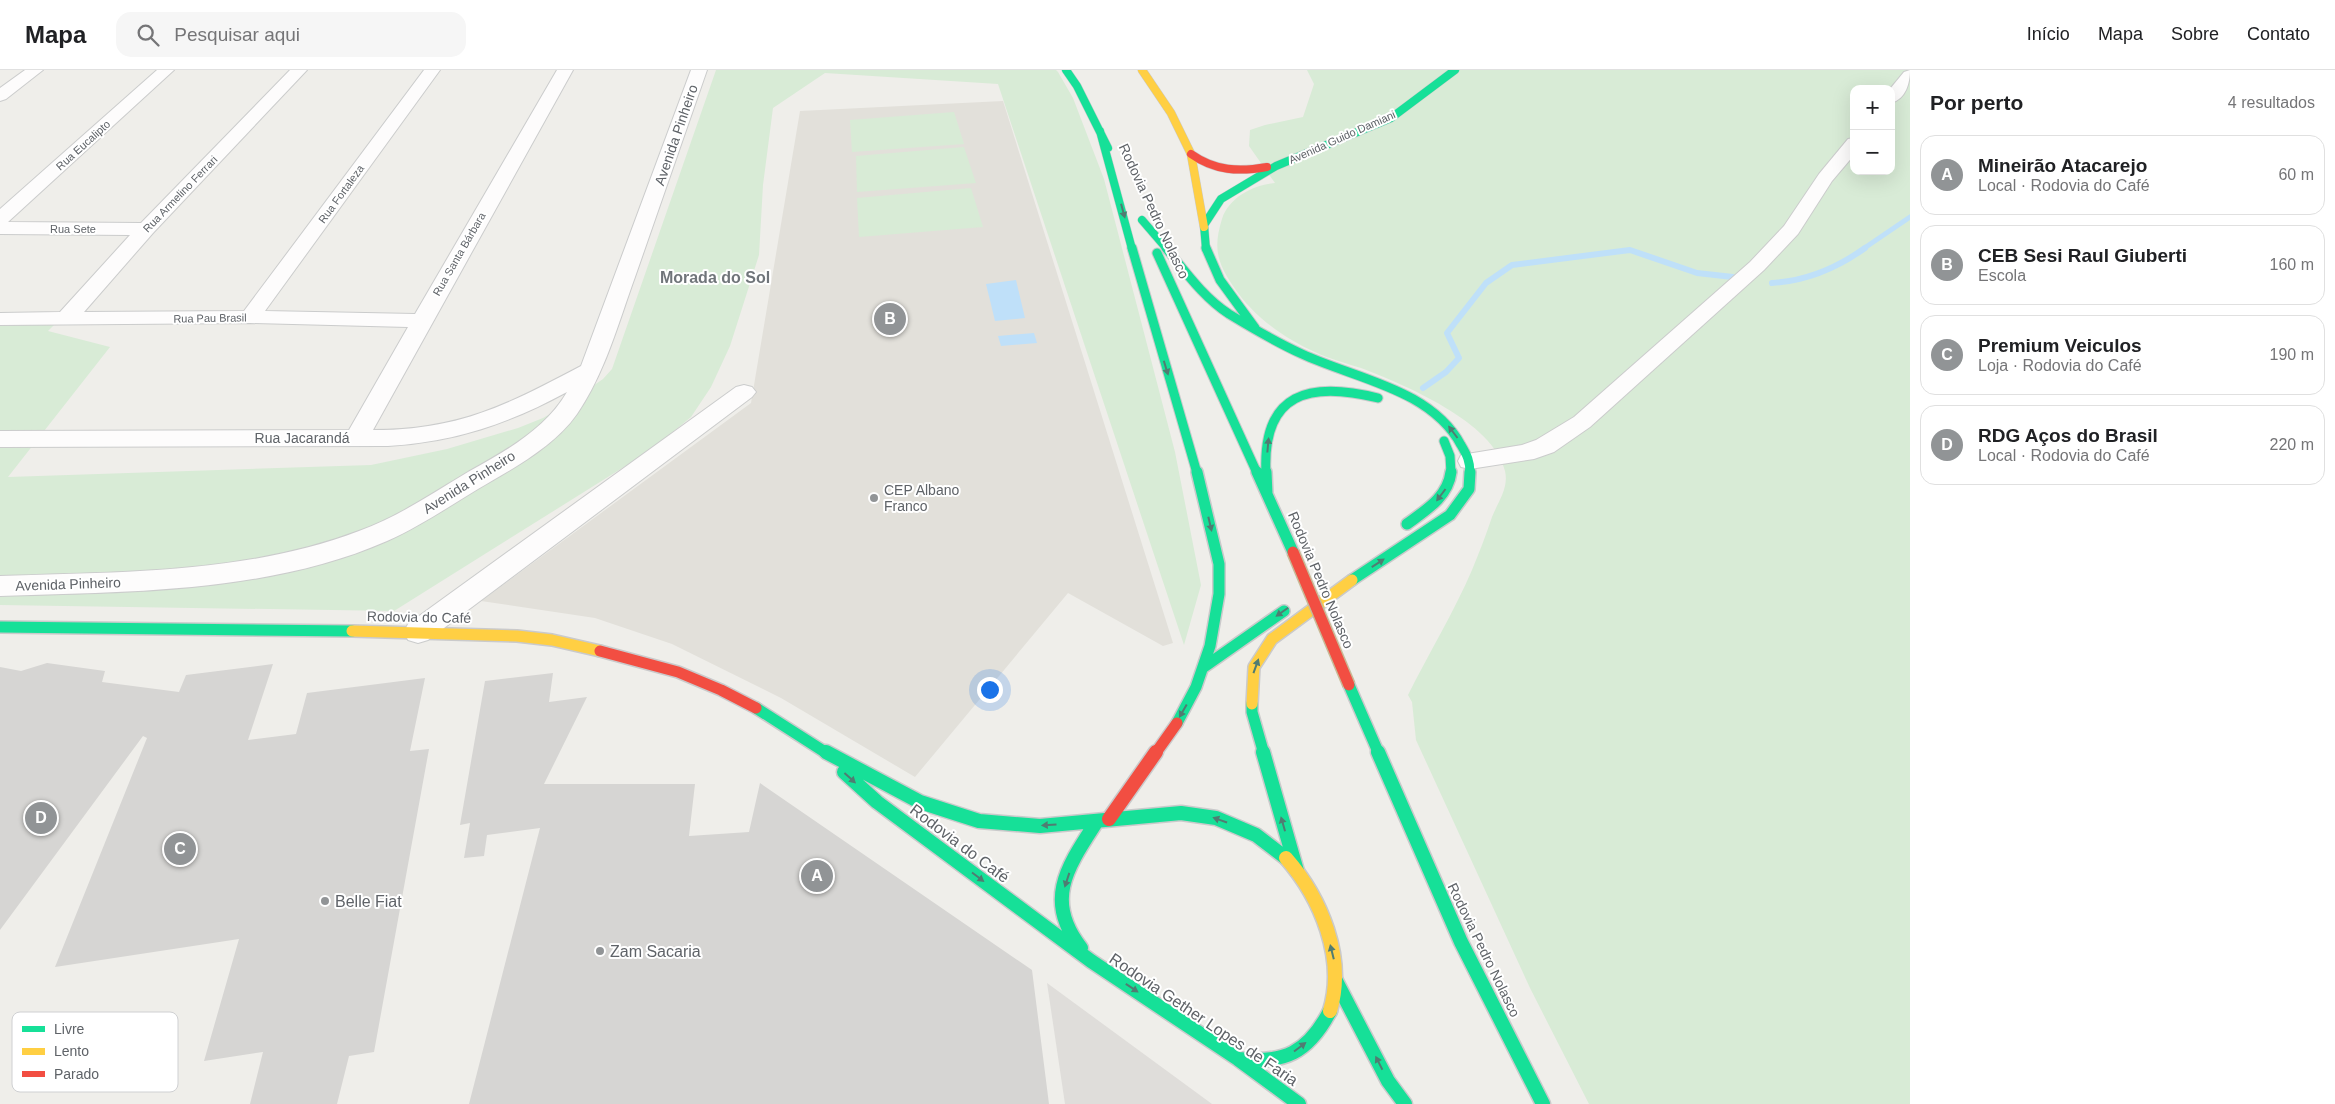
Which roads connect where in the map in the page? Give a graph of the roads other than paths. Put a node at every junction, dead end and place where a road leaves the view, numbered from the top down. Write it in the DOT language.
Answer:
graph roads {
  1 [pos="35,70"];
  2 [pos="166,70"];
  3 [pos="299,70"];
  4 [pos="432,70"];
  5 [pos="565,70"];
  6 [pos="699,70"];
  7 [pos="1066,70"];
  8 [pos="1142,70"];
  9 [pos="1455,70"];
  10 [pos="1910,75"];
  11 [pos="18,83"];
  12 [pos="0,84"];
  13 [pos="1895,93"];
  14 [pos="0,96"];
  15 [pos="1100,131"];
  16 [pos="1850,148"];
  17 [pos="1191,154"];
  18 [pos="1276,166"];
  19 [pos="1129,193"];
  20 [pos="0,219"];
  21 [pos="1204,227"];
  22 [pos="0,228"];
  23 [pos="146,229"];
  24 [pos="250,317"];
  25 [pos="0,320"];
  26 [pos="65,320"];
  27 [pos="421,321"];
  28 [pos="1255,328"];
  29 [pos="591,370"];
  30 [pos="744,392"];
  31 [pos="1386,400"];
  32 [pos="1411,412"];
  33 [pos="356,438"];
  34 [pos="0,439"];
  35 [pos="1470,460"];
  36 [pos="1267,494"];
  37 [pos="1394,533"];
  38 [pos="1323,583"];
  39 [pos="0,586"];
  40 [pos="0,627"];
  41 [pos="418,632"];
  42 [pos="1204,667"];
  43 [pos="814,746"];
  44 [pos="1103,820"];
  45 [pos="1297,871"];
  46 [pos="1091,962"];
  47 [pos="1336,981"];
  48 [pos="1238,1058"];
  49 [pos="1299,1104"];
  50 [pos="1405,1104"];
  51 [pos="1543,1104"];
  1 -- 11 [label="street"];
  2 -- 20 [label="street, Rua Eucalipto"];
  3 -- 23 [label="street, Rua Armelino Ferrari"];
  4 -- 24 [label="street, Rua Fortaleza"];
  5 -- 27 [label="street, Rua Santa Bárbara"];
  6 -- 29 [label="street, Avenida Pinheiro"];
  7 -- 15 [label="main road, Rodovia Pedro Nolasco"];
  8 -- 17 [label="main road"];
  9 -- 18 [label="main road, Avenida Guido Damiani"];
  10 -- 13 [label="street"];
  11 -- 12 [label="street"];
  11 -- 14 [label="street"];
  15 -- 19 [label="main road, Rodovia Pedro Nolasco"];
  15 -- 42 [label="main road, one-way"];
  16 -- 35 [label="street"];
  17 -- 18 [label="main road, Avenida Guido Damiani"];
  17 -- 21 [label="main road"];
  18 -- 21 [label="main road, Avenida Guido Damiani"];
  21 -- 28 [label="main road"];
  22 -- 23 [label="street, Rua Sete"];
  23 -- 26 [label="street, Rua Armelino Ferrari"];
  24 -- 26 [label="street, Rua Pau Brasil"];
  24 -- 27 [label="street, Rua Pau Brasil"];
  25 -- 26 [label="street, Rua Pau Brasil"];
  27 -- 33 [label="street, Rua Santa Bárbara"];
  35 -- 28 [label="main road, one-way"];
  28 -- 36 [label="main road, Rodovia Pedro Nolasco"];
  29 -- 33 [label="street, Rua Jacarandá"];
  29 -- 39 [label="street, Avenida Pinheiro"];
  30 -- 41 [label="street"];
  36 -- 31 [label="main road, one-way"];
  32 -- 37 [label="main road, one-way"];
  33 -- 34 [label="street, Rua Jacarandá"];
  45 -- 35 [label="main road, one-way"];
  36 -- 51 [label="main road, Rodovia Pedro Nolasco, bridge"];
  38 -- 42 [label="main road, one-way"];
  40 -- 41 [label="main road, Rodovia do Café"];
  41 -- 43 [label="main road, Rodovia do Café"];
  42 -- 44 [label="main road, one-way"];
  44 -- 43 [label="main road, Rodovia do Café, one-way"];
  43 -- 46 [label="main road, Rodovia do Café, one-way"];
  45 -- 44 [label="main road, one-way"];
  44 -- 46 [label="main road, one-way"];
  47 -- 45 [label="main road, one-way"];
  46 -- 48 [label="main road, Rodovia Gether Lopes de Faria, one-way"];
  48 -- 47 [label="main road, one-way"];
  50 -- 47 [label="main road, one-way"];
  48 -- 49 [label="main road, Rodovia Gether Lopes de Faria"];
}
